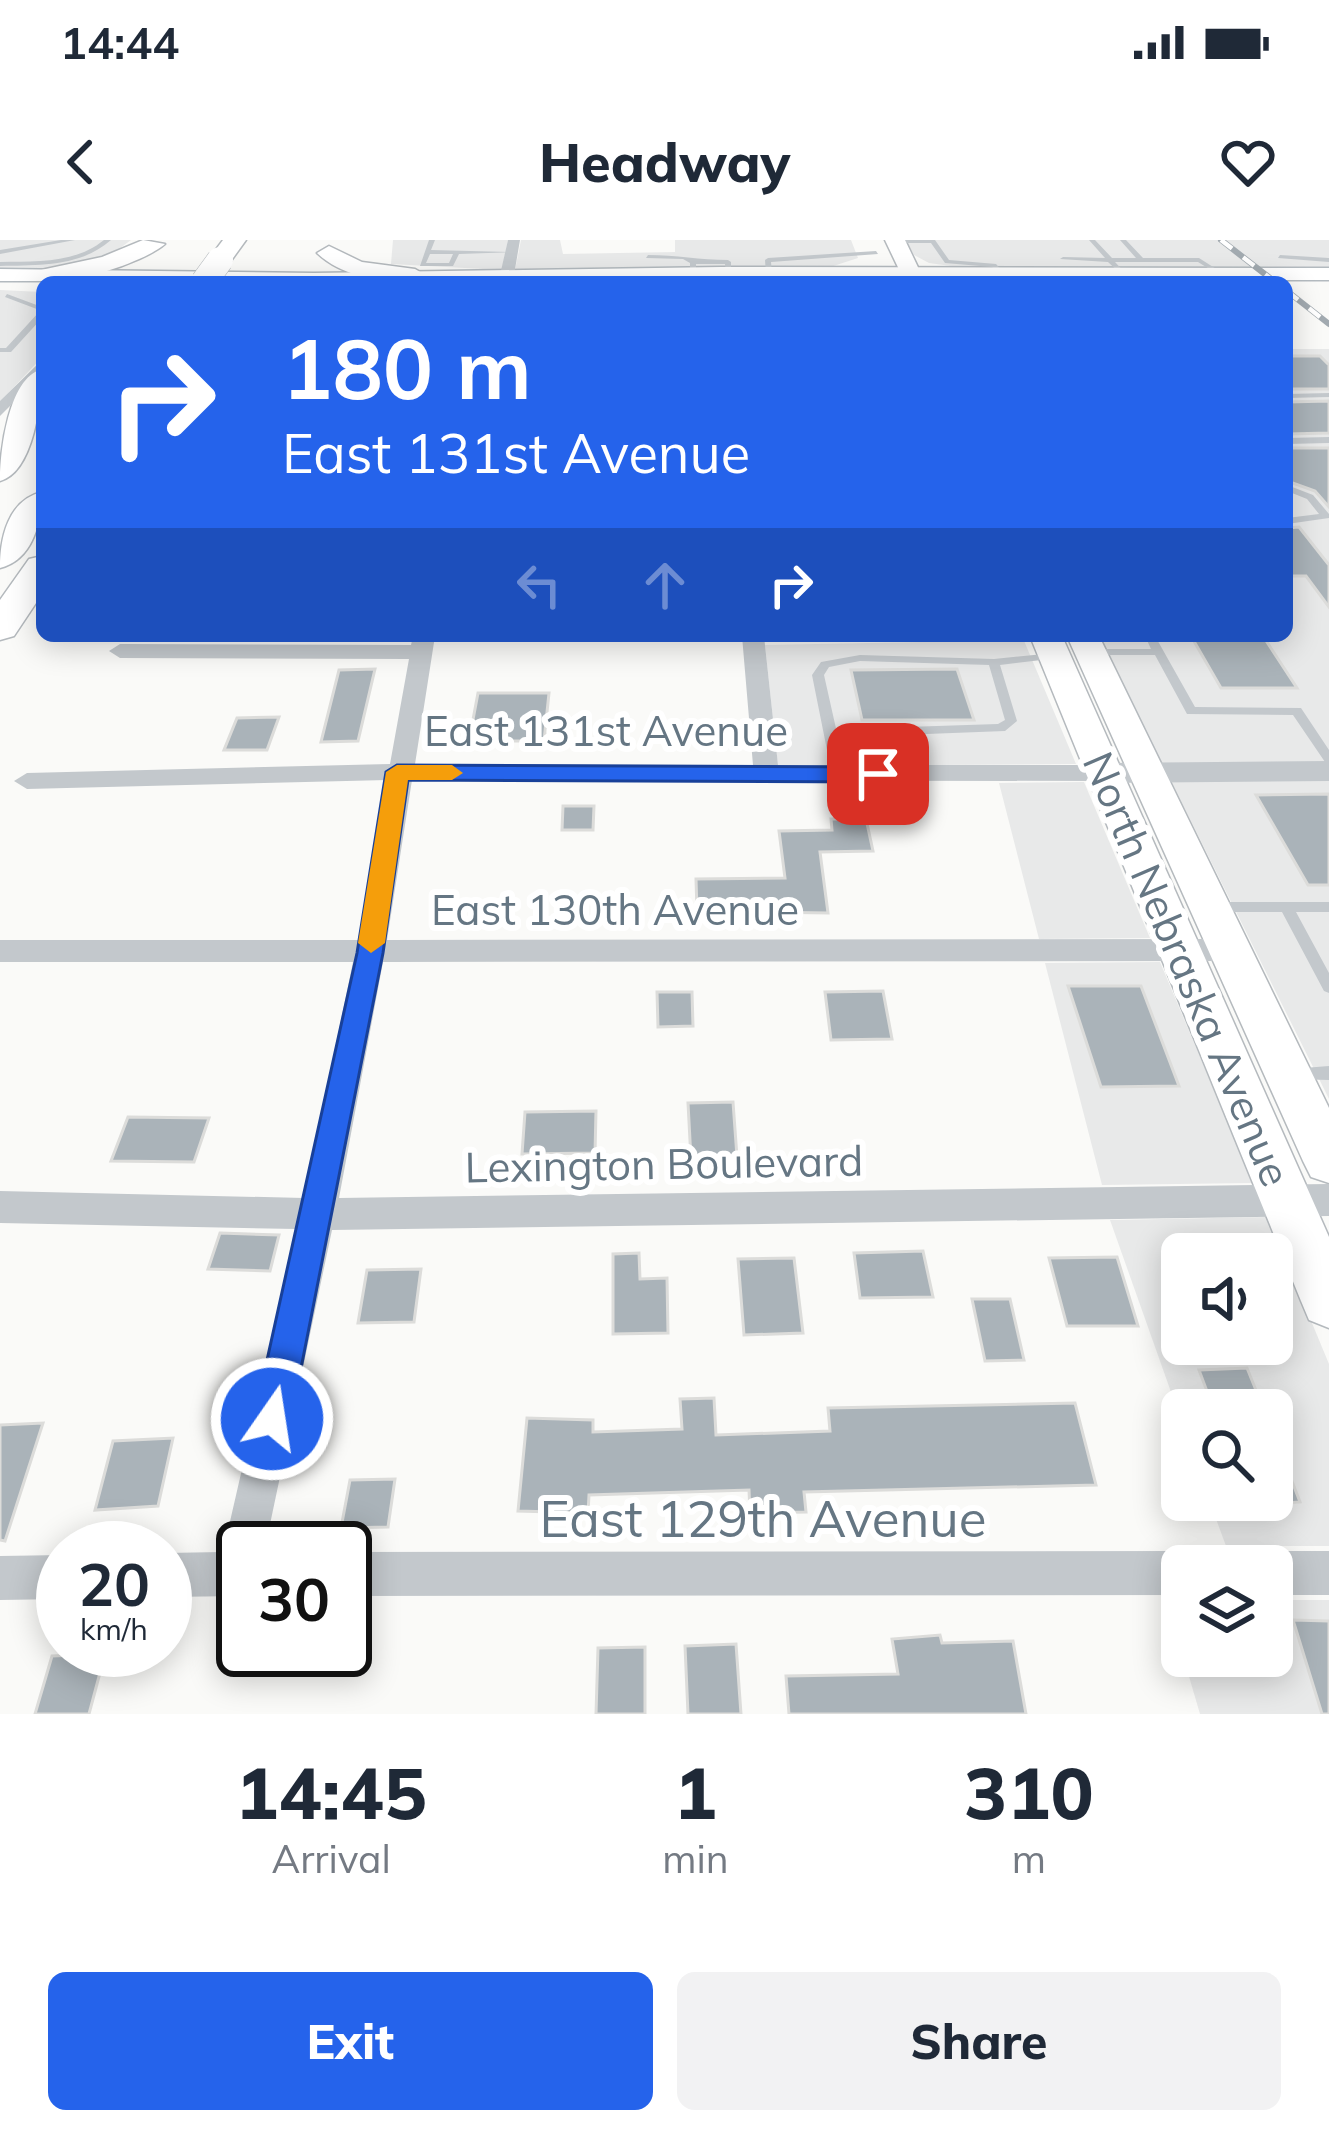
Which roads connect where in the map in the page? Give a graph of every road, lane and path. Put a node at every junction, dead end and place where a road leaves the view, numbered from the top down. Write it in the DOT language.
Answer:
graph roads {
  1 [pos="72,240"];
  2 [pos="108,240"];
  3 [pos="432,240"];
  4 [pos="840,240"];
  5 [pos="895,240"];
  6 [pos="1092,240"];
  7 [pos="1123,240"];
  8 [pos="154,242"];
  9 [pos="513,246"];
  10 [pos="333,247"];
  11 [pos="873,247"];
  12 [pos="228,250"];
  13 [pos="428,252"];
  14 [pos="457,252"];
  15 [pos="0,253"];
  16 [pos="846,254"];
  17 [pos="256,255"];
  18 [pos="649,257"];
  19 [pos="1280,257"];
  20 [pos="1328,262"];
  21 [pos="0,264"];
  22 [pos="1129,270"];
  23 [pos="1070,272"];
  24 [pos="769,273"];
  25 [pos="699,274"];
  26 [pos="1221,274"];
  27 [pos="62,276"];
  28 [pos="121,276"];
  29 [pos="208,276"];
  30 [pos="242,276"];
  31 [pos="318,276"];
  32 [pos="394,276"];
  33 [pos="509,276"];
  34 [pos="635,276"];
  35 [pos="729,276"];
  36 [pos="828,276"];
  37 [pos="887,276"];
  38 [pos="913,276"];
  39 [pos="1004,276"];
  40 [pos="1208,276"];
  41 [pos="36,283"];
  42 [pos="1,291"];
  43 [pos="36,308"];
  44 [pos="36,318"];
  45 [pos="0,350"];
  46 [pos="36,371"];
  47 [pos="36,391"];
  48 [pos="1329,395"];
  49 [pos="1293,396"];
  50 [pos="3,404"];
  51 [pos="1293,440"];
  52 [pos="1329,440"];
  53 [pos="0,471"];
  54 [pos="1293,490"];
  55 [pos="36,510"];
  56 [pos="1293,520"];
  57 [pos="0,556"];
  58 [pos="36,576"];
  59 [pos="36,621"];
  60 [pos="0,628"];
  61 [pos="754,642"];
  62 [pos="1153,642"];
  63 [pos="422,644"];
  64 [pos="1069,645"];
  65 [pos="120,651"];
  66 [pos="1159,652"];
  67 [pos="0,657"];
  68 [pos="994,662"];
  69 [pos="833,742"];
  70 [pos="1329,759"];
  71 [pos="1329,771"];
  72 [pos="397,772"];
  73 [pos="1124,773"];
  74 [pos="766,775"];
  75 [pos="838,775"];
  76 [pos="27,781"];
  77 [pos="1209,907"];
  78 [pos="1286,907"];
  79 [pos="1329,907"];
  80 [pos="1180,950"];
  81 [pos="1229,950"];
  82 [pos="0,951"];
  83 [pos="370,953"];
  84 [pos="1329,987"];
  85 [pos="1309,1073"];
  86 [pos="1329,1161"];
  87 [pos="1307,1200"];
  88 [pos="0,1208"];
  89 [pos="318,1214"];
  90 [pos="1329,1301"];
  91 [pos="251,1521"];
  92 [pos="1161,1573"];
  93 [pos="1293,1573"];
  94 [pos="1329,1573"];
  95 [pos="372,1574"];
  96 [pos="36,1577"];
  97 [pos="0,1578"];
  1 -- 15 [label="lane"];
  2 -- 21 [label="lane"];
  3 -- 13 [label="lane"];
  4 -- 16 [label="lane"];
  5 -- 38 [label="main road"];
  5 -- 39 [label="lane"];
  6 -- 22 [label="lane"];
  7 -- 22 [label="lane"];
  8 -- 27 [label="highway"];
  8 -- 28 [label="highway"];
  9 -- 14 [label="lane"];
  9 -- 33 [label="street"];
  10 -- 31 [label="highway"];
  10 -- 32 [label="highway"];
  11 -- 16 [label="lane"];
  11 -- 37 [label="main road"];
  12 -- 29 [label="highway, bridge"];
  13 -- 14 [label="lane"];
  13 -- 14 [label="lane"];
  16 -- 24 [label="lane"];
  17 -- 30 [label="highway"];
  18 -- 25 [label="lane"];
  19 -- 20 [label="lane"];
  20 -- 26 [label="main road"];
  22 -- 23 [label="main road"];
  22 -- 26 [label="lane"];
  23 -- 39 [label="main road"];
  24 -- 25 [label="main road"];
  24 -- 36 [label="main road"];
  25 -- 34 [label="main road"];
  25 -- 35 [label="main road"];
  26 -- 40 [label="main road"];
  41 -- 42 [label="main road"];
  42 -- 43 [label="lane"];
  44 -- 45 [label="lane"];
  46 -- 50 [label="street"];
  47 -- 53 [label="highway"];
  48 -- 49 [label="lane"];
  51 -- 52 [label="lane"];
  54 -- 56 [label="lane"];
  55 -- 57 [label="highway"];
  58 -- 60 [label="highway"];
  59 -- 67 [label="highway"];
  61 -- 74 [label="street"];
  62 -- 66 [label="lane"];
  63 -- 65 [label="street"];
  63 -- 72 [label="street"];
  64 -- 66 [label="lane"];
  64 -- 68 [label="lane"];
  64 -- 73 [label="main road, North Nebraska Avenue"];
  66 -- 70 [label="lane"];
  68 -- 69 [label="lane"];
  68 -- 69 [label="lane"];
  69 -- 75 [label="lane"];
  71 -- 73 [label="street, East 131st Avenue"];
  72 -- 74 [label="street, East 131st Avenue"];
  72 -- 76 [label="street, East 131st Avenue"];
  72 -- 83 [label="street"];
  73 -- 75 [label="street, East 131st Avenue"];
  73 -- 77 [label="main road, North Nebraska Avenue"];
  73 -- 80 [label="main road, North Nebraska Avenue"];
  74 -- 75 [label="street, East 131st Avenue"];
  77 -- 78 [label="lane"];
  77 -- 81 [label="main road, North Nebraska Avenue"];
  78 -- 79 [label="lane"];
  78 -- 84 [label="lane"];
  80 -- 81 [label="street, East 130th Avenue"];
  80 -- 83 [label="street, East 130th Avenue"];
  80 -- 87 [label="main road, North Nebraska Avenue"];
  81 -- 85 [label="main road, North Nebraska Avenue"];
  82 -- 83 [label="street, East 130th Avenue"];
  83 -- 89 [label="street"];
  85 -- 86 [label="main road, North Nebraska Avenue"];
  87 -- 89 [label="street, Lexington Boulevard"];
  87 -- 90 [label="main road, North Nebraska Avenue"];
  88 -- 89 [label="street, Lexington Boulevard"];
  89 -- 91 [label="street"];
  92 -- 95 [label="street, East 129th Avenue"];
  93 -- 94 [label="street"];
  96 -- 97 [label="street"];
}
